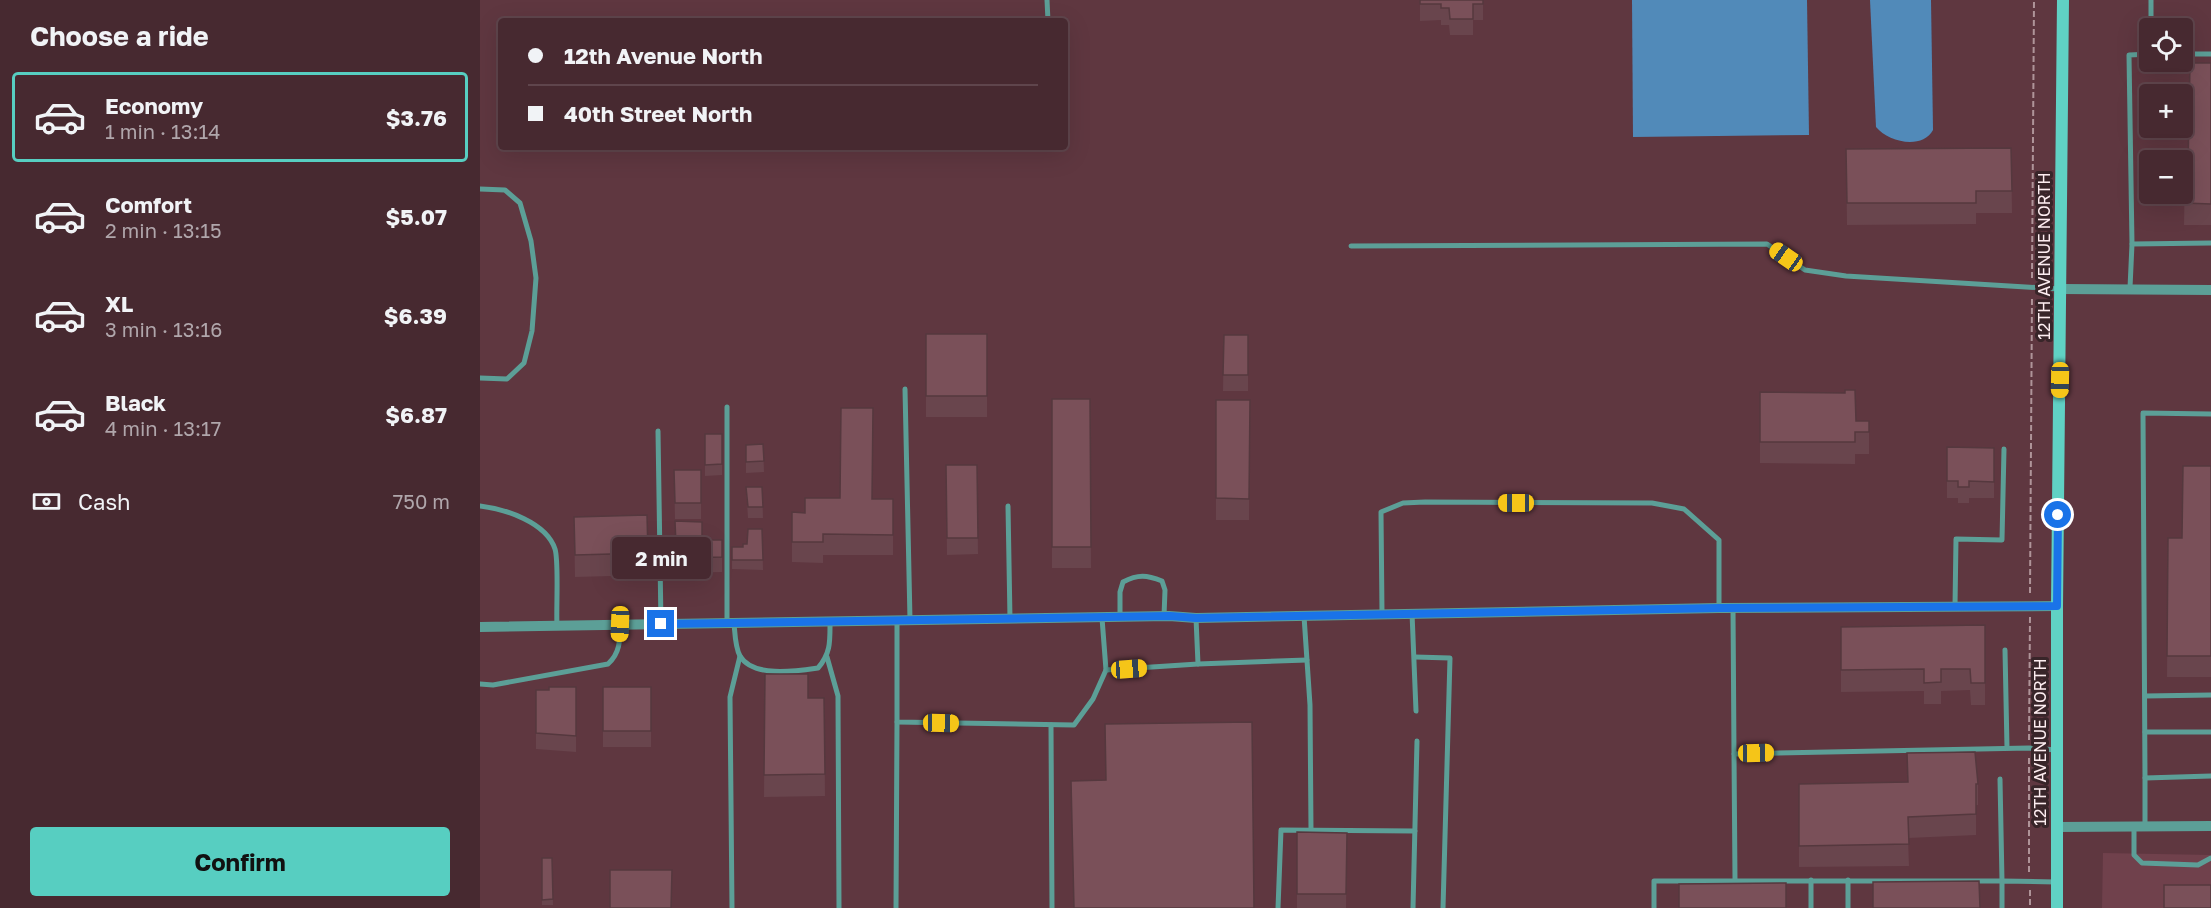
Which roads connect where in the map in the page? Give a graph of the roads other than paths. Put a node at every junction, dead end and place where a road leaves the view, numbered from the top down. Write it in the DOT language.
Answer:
graph roads {
  1 [pos="1047,0"];
  2 [pos="2063,0"];
  3 [pos="2151,0"];
  4 [pos="1048,18"];
  5 [pos="2151,18"];
  6 [pos="2193,54"];
  7 [pos="2211,54"];
  8 [pos="2139,55"];
  9 [pos="480,189"];
  10 [pos="2211,243"];
  11 [pos="2132,244"];
  12 [pos="1351,246"];
  13 [pos="2130,288"];
  14 [pos="2061,289"];
  15 [pos="2211,290"];
  16 [pos="480,378"];
  17 [pos="905,389"];
  18 [pos="727,407"];
  19 [pos="2211,414"];
  20 [pos="658,431"];
  21 [pos="2004,449"];
  22 [pos="480,506"];
  23 [pos="1008,506"];
  24 [pos="1955,606"];
  25 [pos="2057,606"];
  26 [pos="1719,608"];
  27 [pos="1733,608"];
  28 [pos="1412,613"];
  29 [pos="1382,614"];
  30 [pos="1304,615"];
  31 [pos="1164,616"];
  32 [pos="1102,618"];
  33 [pos="1120,618"];
  34 [pos="1196,618"];
  35 [pos="1010,619"];
  36 [pos="897,620"];
  37 [pos="910,620"];
  38 [pos="830,621"];
  39 [pos="730,622"];
  40 [pos="620,624"];
  41 [pos="661,624"];
  42 [pos="480,627"];
  43 [pos="557,627"];
  44 [pos="2005,650"];
  45 [pos="740,656"];
  46 [pos="827,657"];
  47 [pos="1415,657"];
  48 [pos="1307,660"];
  49 [pos="1198,664"];
  50 [pos="1106,670"];
  51 [pos="480,684"];
  52 [pos="2211,695"];
  53 [pos="2145,696"];
  54 [pos="1416,711"];
  55 [pos="897,722"];
  56 [pos="1051,725"];
  57 [pos="2145,732"];
  58 [pos="2211,732"];
  59 [pos="1417,741"];
  60 [pos="2007,748"];
  61 [pos="2057,750"];
  62 [pos="1734,754"];
  63 [pos="2211,776"];
  64 [pos="2145,778"];
  65 [pos="2000,779"];
  66 [pos="2139,825"];
  67 [pos="2211,826"];
  68 [pos="2057,827"];
  69 [pos="1311,830"];
  70 [pos="1414,831"];
  71 [pos="2211,858"];
  72 [pos="1735,879"];
  73 [pos="1811,880"];
  74 [pos="1848,880"];
  75 [pos="2002,881"];
  76 [pos="2057,882"];
  77 [pos="732,908"];
  78 [pos="838,908"];
  79 [pos="896,908"];
  80 [pos="1052,908"];
  81 [pos="1278,908"];
  82 [pos="1413,908"];
  83 [pos="1443,908"];
  84 [pos="1654,908"];
  85 [pos="1811,908"];
  86 [pos="1848,908"];
  87 [pos="2002,908"];
  88 [pos="2057,908"];
  1 -- 4 [label="lane"];
  2 -- 14 [label="main road, 12TH AVENUE NORTH"];
  3 -- 5 [label="lane"];
  6 -- 7 [label="lane"];
  8 -- 11 [label="lane"];
  9 -- 16 [label="lane"];
  10 -- 11 [label="lane"];
  11 -- 13 [label="lane"];
  12 -- 14 [label="lane"];
  13 -- 14 [label="street"];
  13 -- 15 [label="street"];
  14 -- 25 [label="main road, 12TH AVENUE NORTH"];
  17 -- 37 [label="lane"];
  18 -- 39 [label="lane"];
  19 -- 53 [label="lane"];
  20 -- 41 [label="lane"];
  21 -- 24 [label="lane"];
  22 -- 43 [label="lane"];
  23 -- 35 [label="lane"];
  24 -- 25 [label="street"];
  24 -- 27 [label="street"];
  25 -- 61 [label="main road, 12TH AVENUE NORTH"];
  26 -- 27 [label="street"];
  26 -- 28 [label="street"];
  26 -- 29 [label="lane"];
  27 -- 62 [label="lane"];
  28 -- 29 [label="street"];
  28 -- 47 [label="lane"];
  29 -- 30 [label="street"];
  30 -- 34 [label="street"];
  30 -- 48 [label="lane"];
  31 -- 33 [label="street"];
  31 -- 33 [label="lane"];
  31 -- 34 [label="street"];
  32 -- 33 [label="street"];
  32 -- 35 [label="street"];
  32 -- 50 [label="lane"];
  34 -- 49 [label="lane"];
  35 -- 37 [label="street"];
  36 -- 37 [label="street"];
  36 -- 38 [label="street"];
  36 -- 55 [label="lane"];
  38 -- 39 [label="street"];
  38 -- 46 [label="lane"];
  39 -- 41 [label="street"];
  39 -- 45 [label="lane"];
  40 -- 41 [label="street"];
  40 -- 43 [label="street"];
  40 -- 51 [label="lane"];
  42 -- 43 [label="street"];
  44 -- 60 [label="lane"];
  45 -- 46 [label="lane"];
  45 -- 77 [label="lane"];
  46 -- 78 [label="lane"];
  47 -- 54 [label="lane"];
  47 -- 83 [label="lane"];
  48 -- 49 [label="lane"];
  48 -- 69 [label="lane"];
  49 -- 50 [label="lane"];
  50 -- 56 [label="lane"];
  52 -- 53 [label="lane"];
  53 -- 57 [label="lane"];
  55 -- 56 [label="lane"];
  55 -- 79 [label="lane"];
  56 -- 80 [label="lane"];
  57 -- 58 [label="lane"];
  57 -- 64 [label="lane"];
  59 -- 70 [label="lane"];
  60 -- 61 [label="lane"];
  60 -- 62 [label="lane"];
  61 -- 68 [label="main road, 12TH AVENUE NORTH"];
  62 -- 72 [label="lane"];
  63 -- 64 [label="lane"];
  64 -- 66 [label="lane"];
  65 -- 75 [label="lane"];
  66 -- 67 [label="street"];
  66 -- 68 [label="street"];
  66 -- 71 [label="lane"];
  68 -- 76 [label="main road, 12TH AVENUE NORTH"];
  69 -- 70 [label="lane"];
  69 -- 81 [label="lane"];
  70 -- 82 [label="lane"];
  72 -- 73 [label="lane"];
  72 -- 84 [label="lane"];
  73 -- 74 [label="lane"];
  73 -- 85 [label="lane"];
  74 -- 75 [label="lane"];
  74 -- 86 [label="lane"];
  75 -- 76 [label="lane"];
  75 -- 87 [label="lane"];
  76 -- 88 [label="main road, 12TH AVENUE NORTH"];
}
